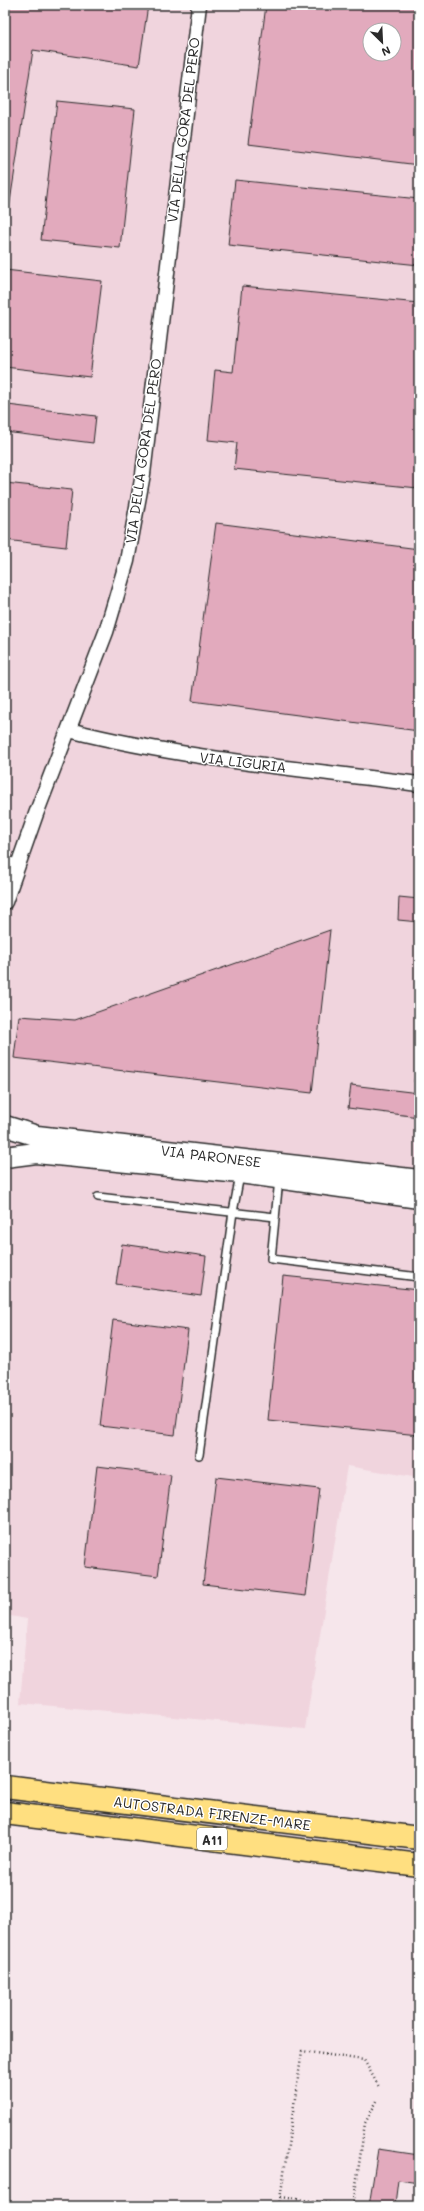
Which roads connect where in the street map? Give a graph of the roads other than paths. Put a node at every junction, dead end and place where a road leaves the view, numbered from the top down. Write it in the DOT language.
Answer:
graph roads {
  1 [pos="199,5"];
  2 [pos="69,730"];
  3 [pos="419,784"];
  4 [pos="11,862"];
  5 [pos="5,902"];
  6 [pos="5,1126"];
  7 [pos="5,1157"];
  8 [pos="240,1173"];
  9 [pos="279,1178"];
  10 [pos="419,1180"];
  11 [pos="98,1197"];
  12 [pos="419,1198"];
  13 [pos="233,1212"];
  14 [pos="275,1217"];
  15 [pos="419,1277"];
  16 [pos="199,1455"];
  17 [pos="5,1787"];
  18 [pos="5,1813"];
  19 [pos="419,1838"];
  20 [pos="419,1866"];
  1 -- 2 [label="street, VIA DELLA GORA DEL PERO"];
  2 -- 3 [label="street, VIA LIGURIA"];
  2 -- 4 [label="street, VIA DELLA GORA DEL PERO"];
  4 -- 5 [label="street, VIA DELLA GORA DEL PERO"];
  6 -- 10 [label="main road, VIA PARONESE"];
  7 -- 8 [label="main road, VIA PARONESE"];
  8 -- 9 [label="main road, VIA PARONESE"];
  8 -- 13 [label="lane"];
  9 -- 12 [label="main road, VIA PARONESE"];
  9 -- 14 [label="lane"];
  11 -- 13 [label="lane"];
  13 -- 14 [label="lane"];
  13 -- 16 [label="lane"];
  14 -- 15 [label="lane"];
  17 -- 19 [label="highway, AUTOSTRADA FIRENZE-MARE / A11"];
  18 -- 20 [label="highway, AUTOSTRADA FIRENZE-MARE / A11"];
}
